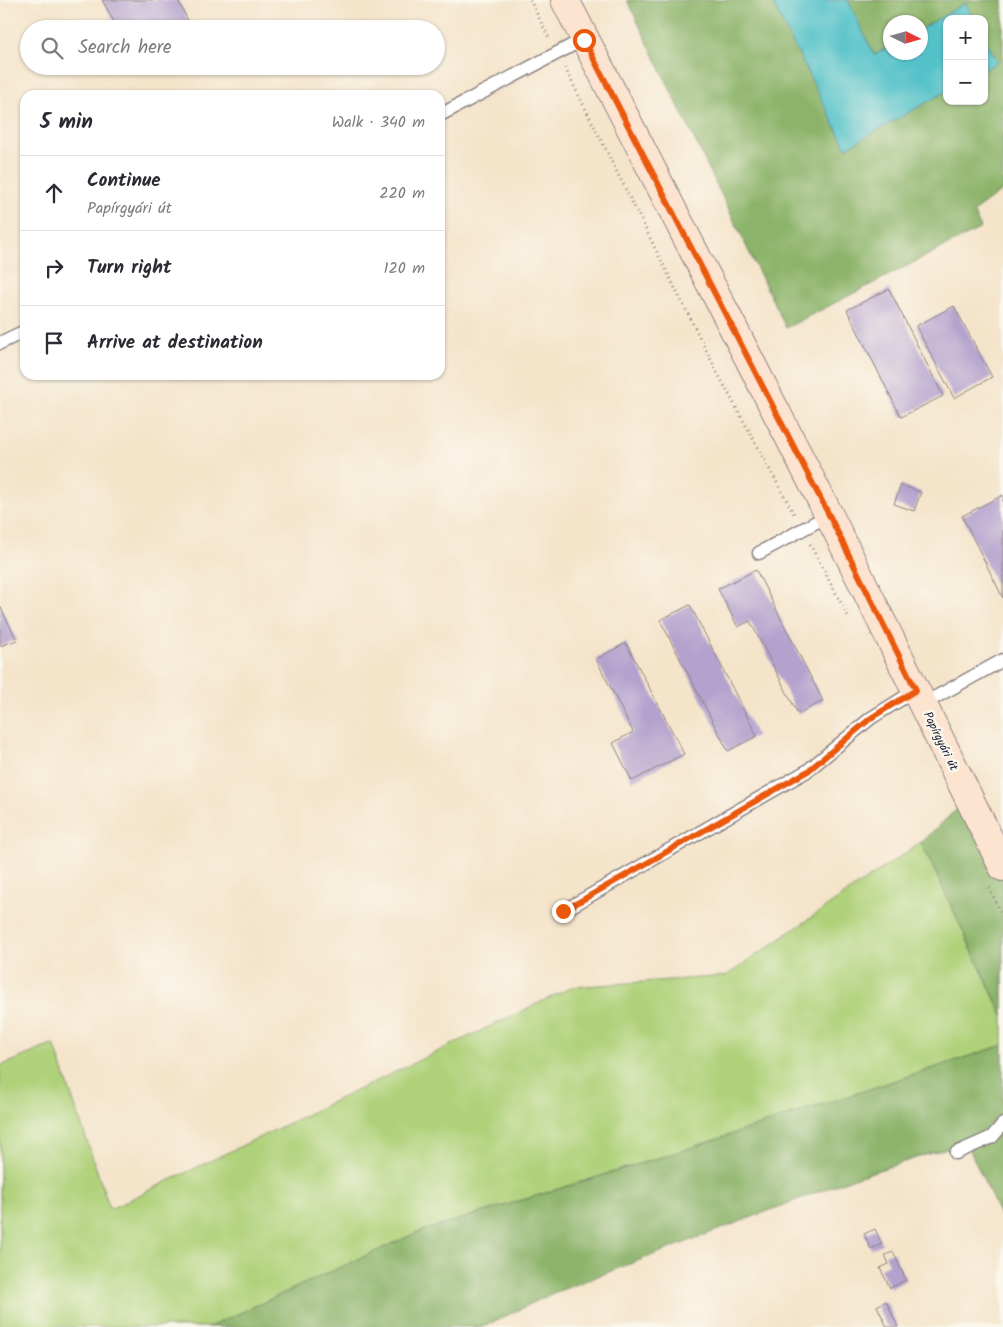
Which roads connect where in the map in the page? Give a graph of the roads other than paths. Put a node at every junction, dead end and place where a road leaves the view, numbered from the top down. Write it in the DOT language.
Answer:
graph roads {
  1 [pos="565,0"];
  2 [pos="584,40"];
  3 [pos="445,112"];
  4 [pos="20,333"];
  5 [pos="0,344"];
  6 [pos="829,515"];
  7 [pos="759,553"];
  8 [pos="1003,660"];
  9 [pos="920,697"];
  10 [pos="994,874"];
  11 [pos="563,911"];
  12 [pos="1003,1124"];
  13 [pos="956,1153"];
  1 -- 2 [label="street, Papírgyári út"];
  2 -- 3 [label="lane"];
  2 -- 6 [label="street, Papírgyári út"];
  4 -- 5 [label="lane"];
  6 -- 7 [label="lane"];
  6 -- 9 [label="street, Papírgyári út"];
  8 -- 9 [label="lane"];
  9 -- 10 [label="street, Papírgyári út"];
  9 -- 11 [label="lane"];
  12 -- 13 [label="lane"];
}
